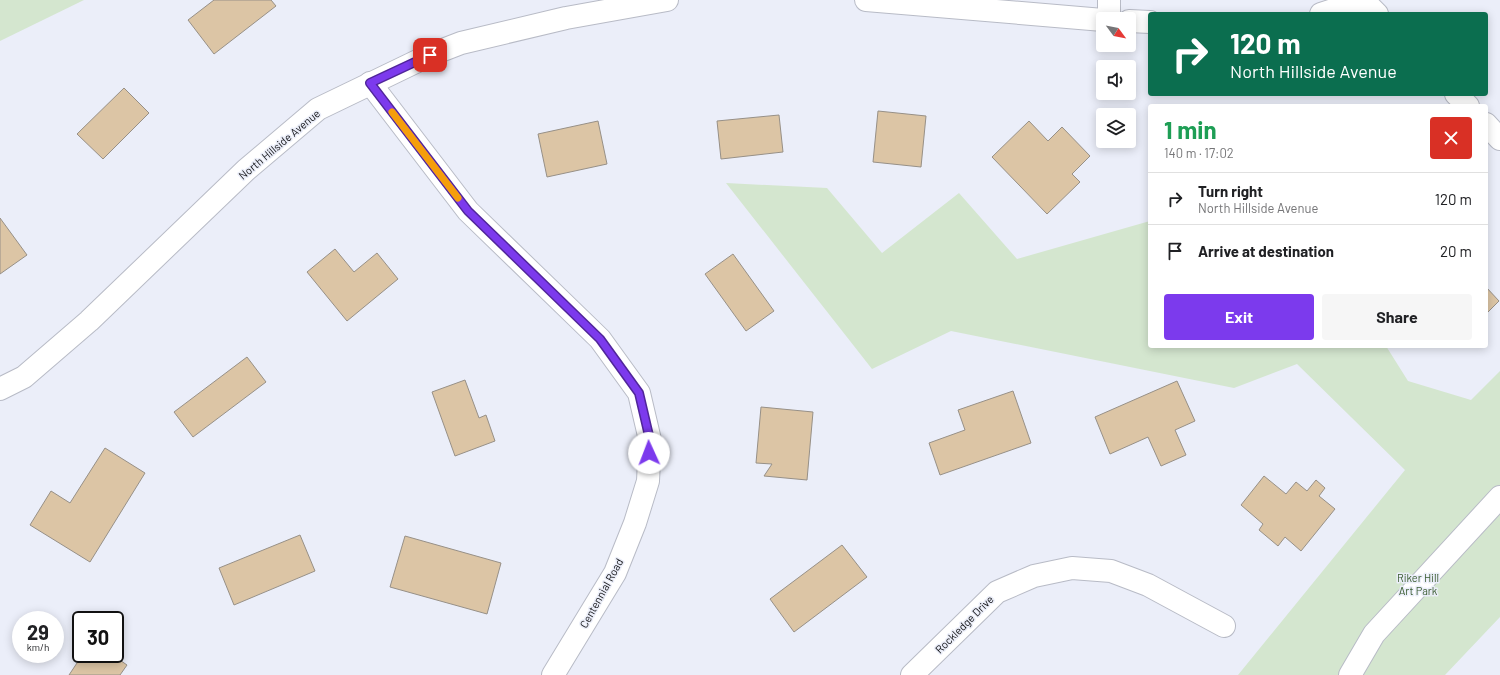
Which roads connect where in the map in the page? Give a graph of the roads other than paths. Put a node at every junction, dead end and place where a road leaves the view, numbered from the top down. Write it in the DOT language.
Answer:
graph roads {
  1 [pos="667,0"];
  2 [pos="866,0"];
  3 [pos="1109,0"];
  4 [pos="1363,0"];
  5 [pos="1109,12"];
  6 [pos="1327,12"];
  7 [pos="1375,12"];
  8 [pos="1096,19"];
  9 [pos="1136,21"];
  10 [pos="1148,22"];
  11 [pos="370,83"];
  12 [pos="1458,96"];
  13 [pos="1466,104"];
  14 [pos="1488,126"];
  15 [pos="1500,139"];
  16 [pos="0,389"];
  17 [pos="1500,496"];
  18 [pos="1224,626"];
  19 [pos="553,675"];
  20 [pos="912,675"];
  21 [pos="1350,675"];
  1 -- 11 [label="street, North Hillside Avenue"];
  2 -- 8 [label="street"];
  3 -- 5 [label="street"];
  4 -- 6 [label="street"];
  4 -- 7 [label="street"];
  9 -- 10 [label="street"];
  11 -- 16 [label="street, North Hillside Avenue"];
  11 -- 19 [label="street, Centennial Road"];
  12 -- 13 [label="street"];
  14 -- 15 [label="street"];
  17 -- 21 [label="street"];
  18 -- 20 [label="street, Rockledge Drive"];
}
